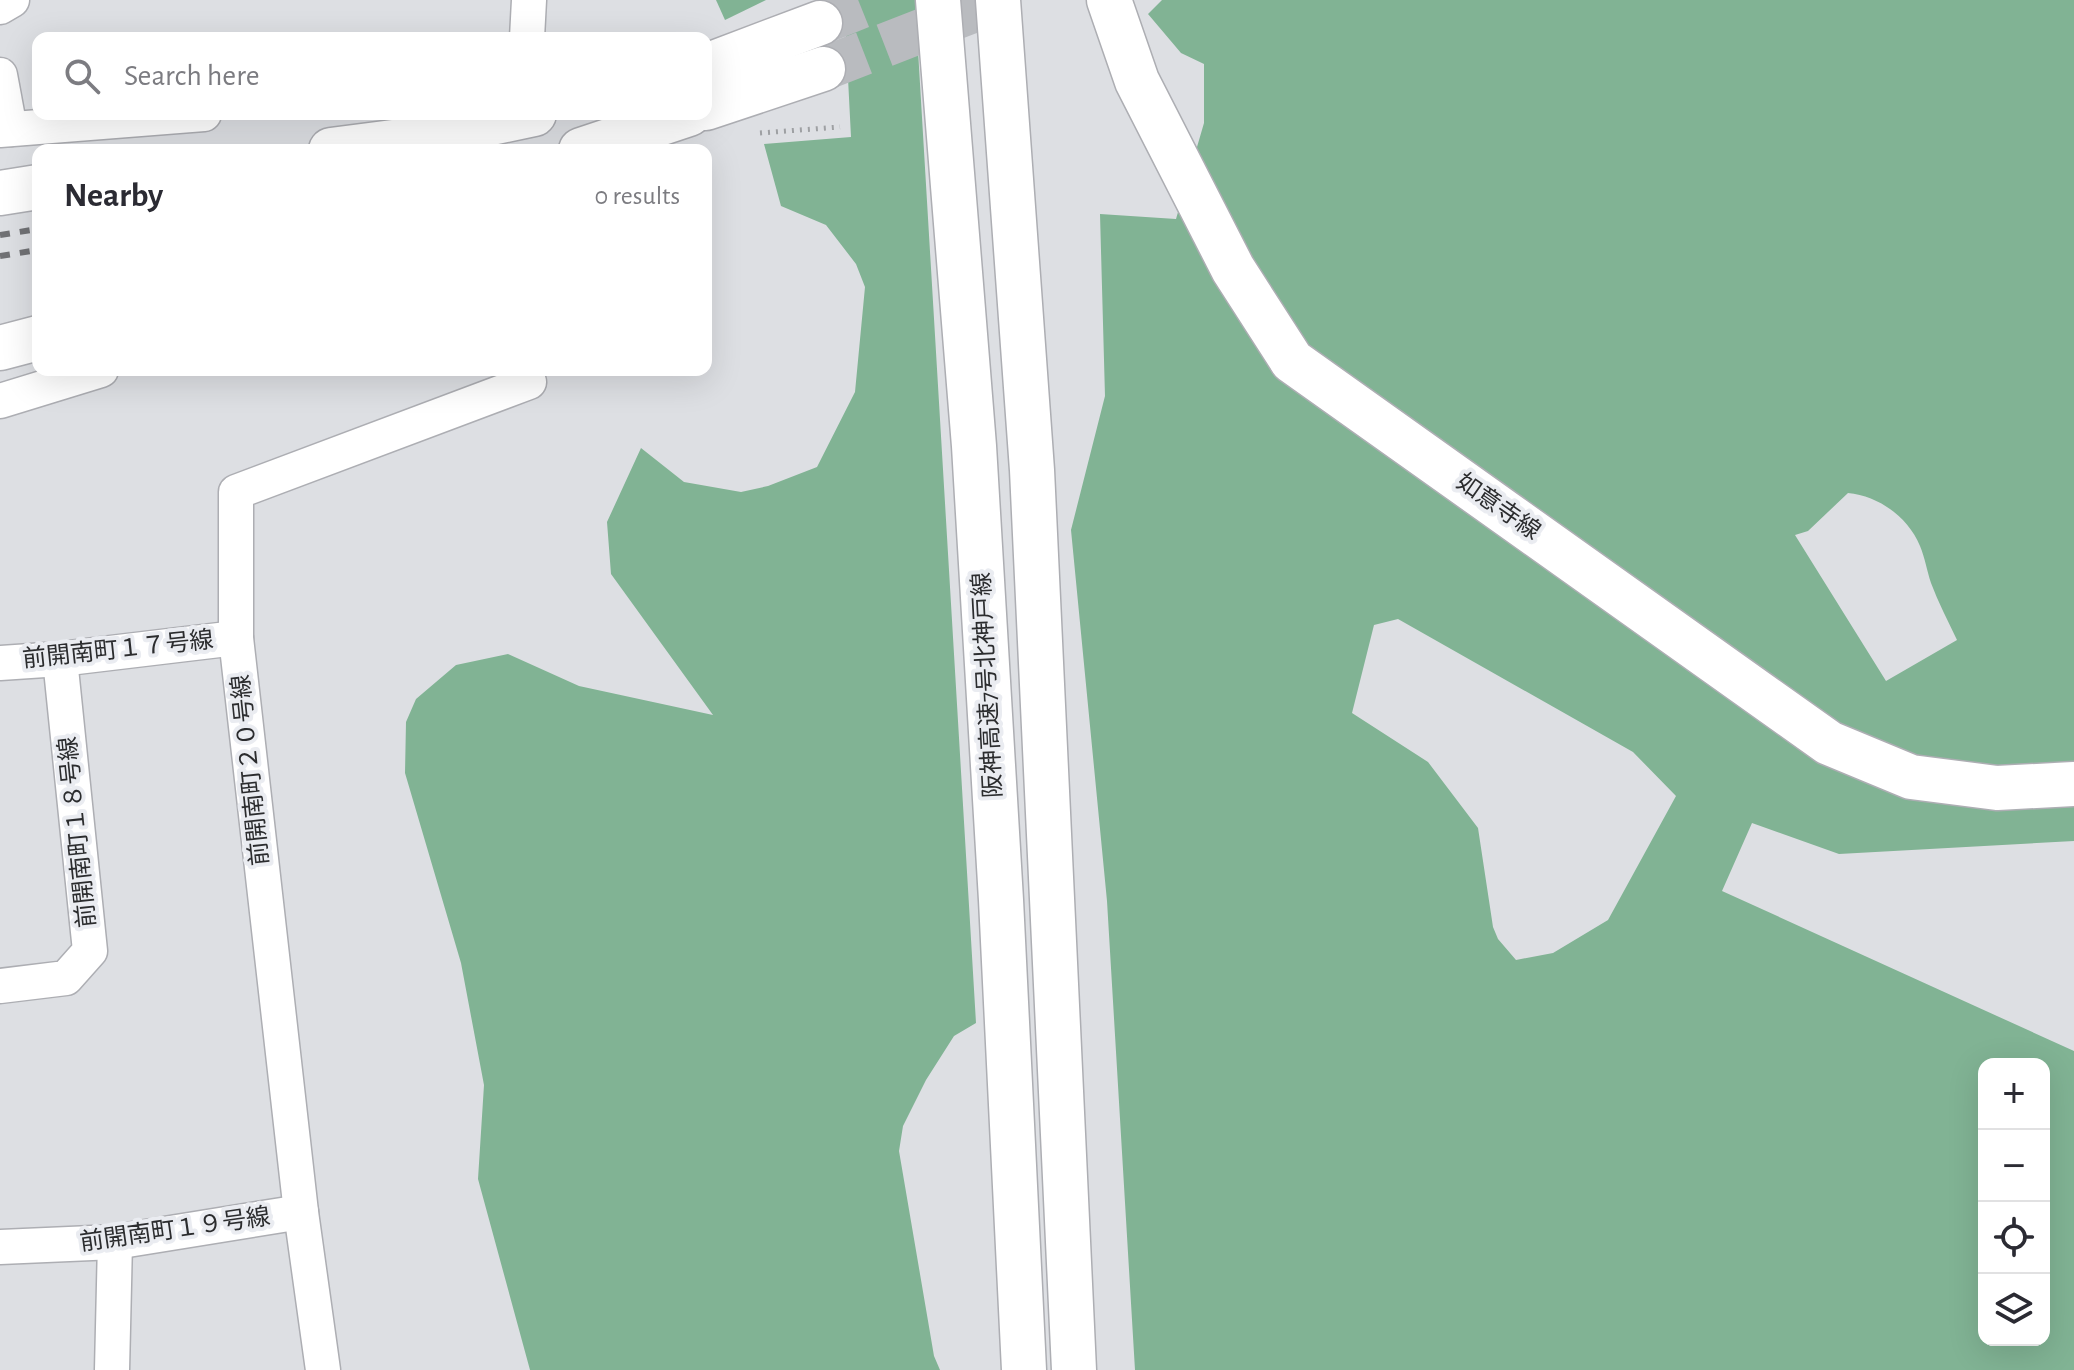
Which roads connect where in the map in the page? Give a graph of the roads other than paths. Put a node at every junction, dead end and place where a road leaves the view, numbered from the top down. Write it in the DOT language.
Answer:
graph roads {
  1 [pos="12,0"];
  2 [pos="529,0"];
  3 [pos="938,0"];
  4 [pos="998,0"];
  5 [pos="1109,0"];
  6 [pos="0,7"];
  7 [pos="820,23"];
  8 [pos="527,32"];
  9 [pos="712,64"];
  10 [pos="823,69"];
  11 [pos="0,75"];
  12 [pos="712,106"];
  13 [pos="161,120"];
  14 [pos="506,120"];
  15 [pos="671,120"];
  16 [pos="3,142"];
  17 [pos="377,144"];
  18 [pos="599,144"];
  19 [pos="32,162"];
  20 [pos="32,188"];
  21 [pos="0,193"];
  22 [pos="32,315"];
  23 [pos="0,322"];
  24 [pos="32,340"];
  25 [pos="0,348"];
  26 [pos="81,376"];
  27 [pos="527,376"];
  28 [pos="0,401"];
  29 [pos="236,638"];
  30 [pos="60,659"];
  31 [pos="0,663"];
  32 [pos="2074,784"];
  33 [pos="0,986"];
  34 [pos="301,1212"];
  35 [pos="115,1242"];
  36 [pos="0,1247"];
  37 [pos="112,1370"];
  38 [pos="323,1370"];
  39 [pos="1024,1370"];
  40 [pos="1074,1370"];
  1 -- 6 [label="street"];
  2 -- 8 [label="street"];
  3 -- 39 [label="main road, 阪神高速7号北神戸線"];
  4 -- 40 [label="main road"];
  5 -- 32 [label="main road, 如意寺線"];
  7 -- 9 [label="main road"];
  10 -- 12 [label="main road"];
  11 -- 16 [label="street"];
  13 -- 16 [label="street"];
  14 -- 17 [label="main road"];
  15 -- 18 [label="main road"];
  16 -- 19 [label="main road"];
  20 -- 21 [label="main road"];
  22 -- 23 [label="main road"];
  24 -- 25 [label="main road"];
  26 -- 28 [label="street"];
  27 -- 29 [label="street, 前開南町２０号線"];
  29 -- 30 [label="street, 前開南町１７号線"];
  29 -- 34 [label="street, 前開南町２０号線"];
  30 -- 31 [label="street, 前開南町１７号線"];
  30 -- 33 [label="street, 前開南町１８号線"];
  34 -- 35 [label="street, 前開南町１９号線"];
  34 -- 38 [label="street, 前開南町２０号線"];
  35 -- 36 [label="street, 前開南町１９号線"];
  35 -- 37 [label="street"];
}
